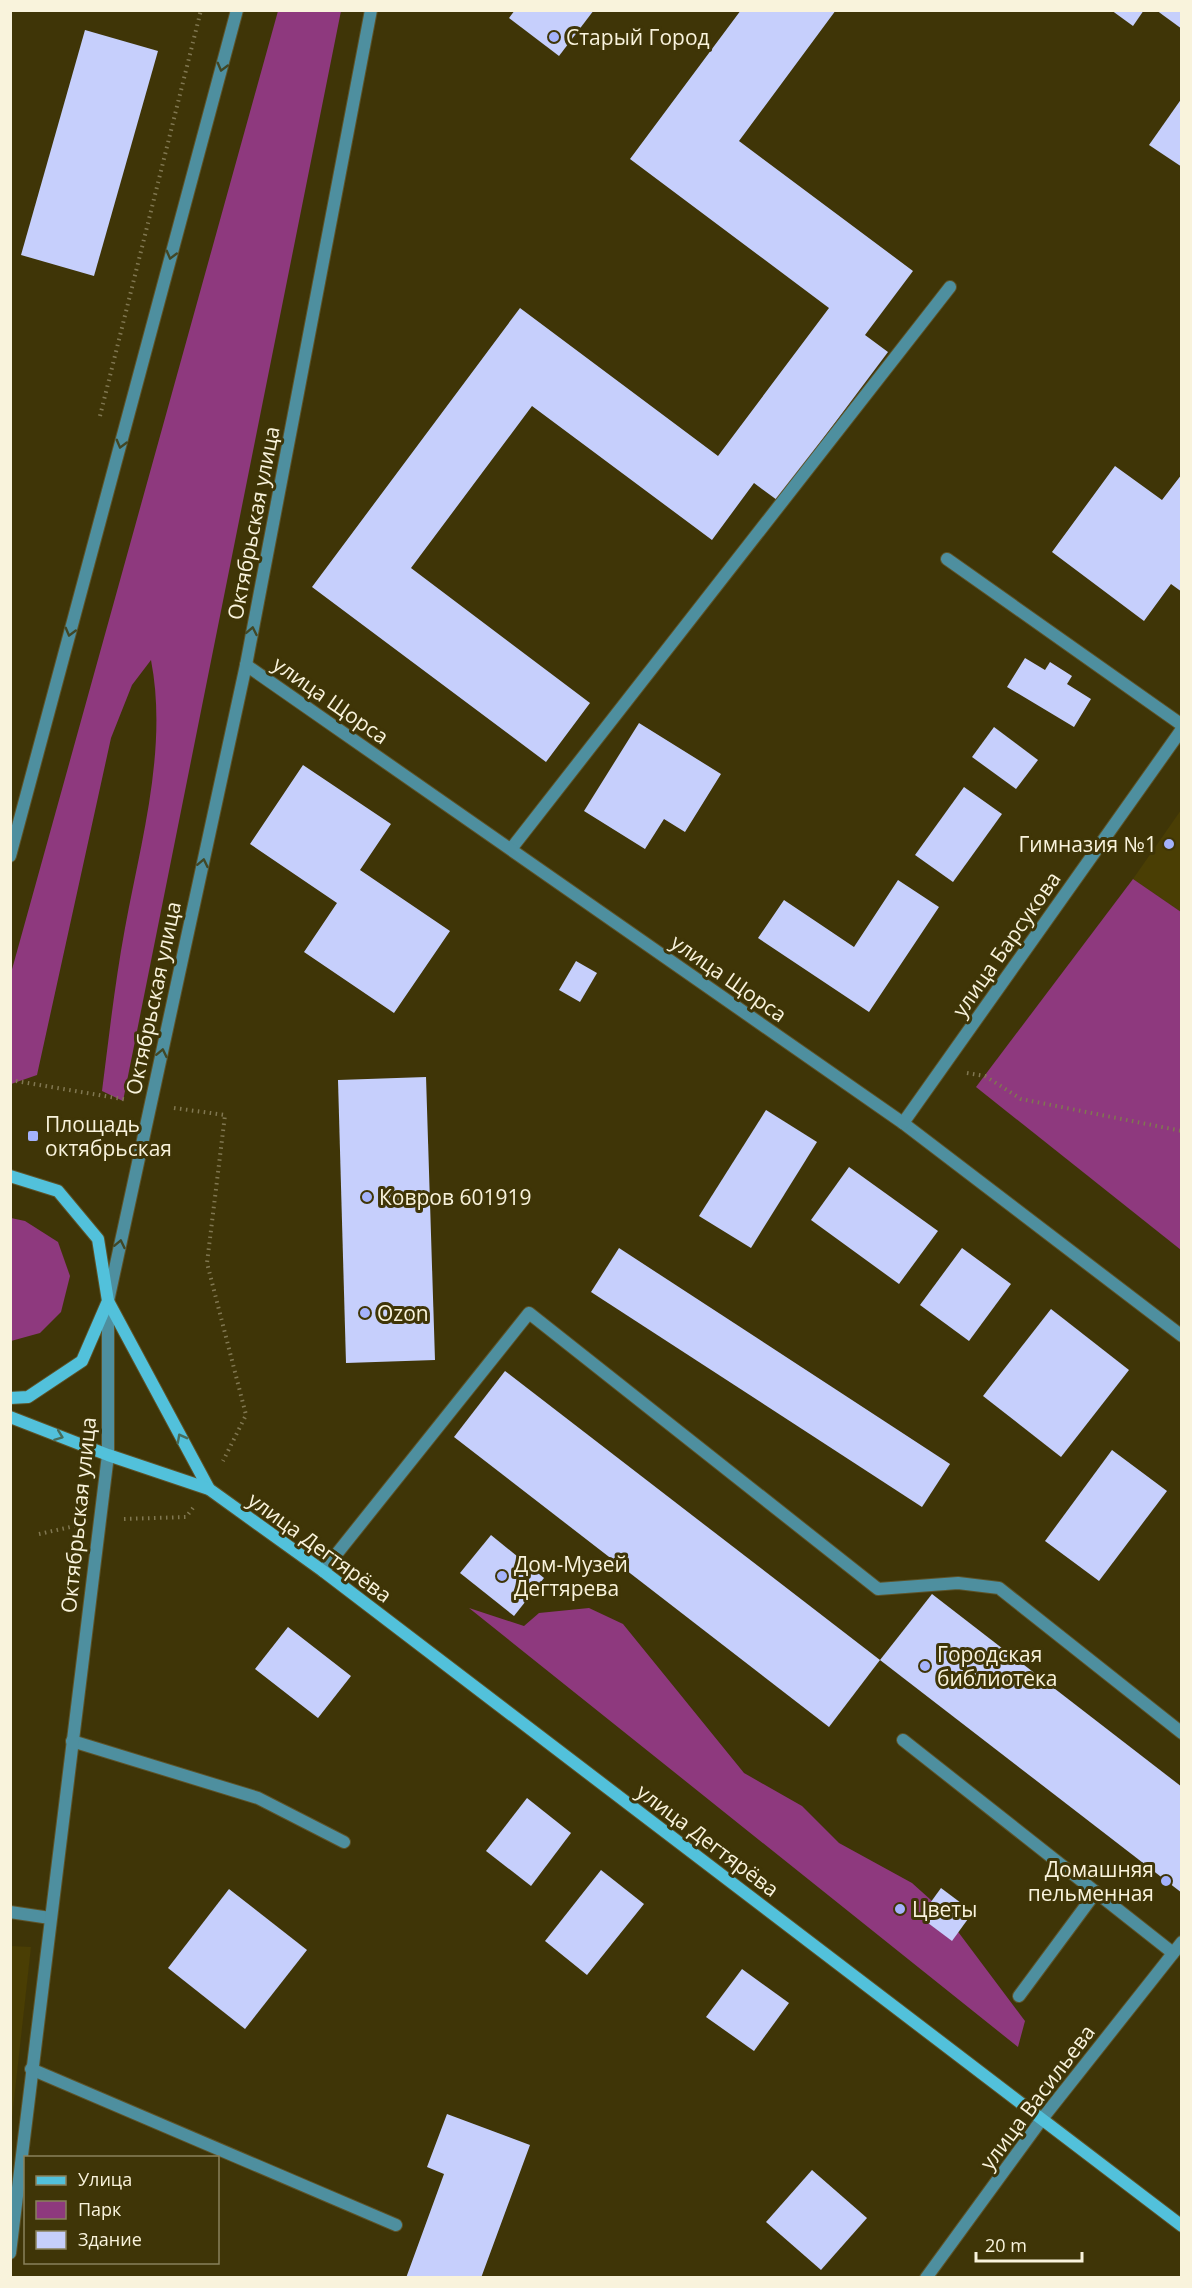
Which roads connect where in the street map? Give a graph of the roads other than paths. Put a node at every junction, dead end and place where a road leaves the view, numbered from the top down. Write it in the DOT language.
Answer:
graph roads {
  1 [pos="237,10"];
  2 [pos="371,10"];
  3 [pos="950,287"];
  4 [pos="947,559"];
  5 [pos="246,665"];
  6 [pos="1182,725"];
  7 [pos="1182,729"];
  8 [pos="511,849"];
  9 [pos="10,856"];
  10 [pos="903,1123"];
  11 [pos="10,1176"];
  12 [pos="108,1301"];
  13 [pos="1182,1336"];
  14 [pos="10,1398"];
  15 [pos="10,1417"];
  16 [pos="108,1455"];
  17 [pos="209,1489"];
  18 [pos="323,1571"];
  19 [pos="1182,1733"];
  20 [pos="903,1740"];
  21 [pos="72,1741"];
  22 [pos="344,1842"];
  23 [pos="1096,1893"];
  24 [pos="10,1912"];
  25 [pos="50,1918"];
  26 [pos="1182,1942"];
  27 [pos="1173,1953"];
  28 [pos="1019,1996"];
  29 [pos="32,2069"];
  30 [pos="1042,2119"];
  31 [pos="396,2225"];
  32 [pos="1182,2226"];
  33 [pos="10,2253"];
  34 [pos="926,2277"];
  1 -- 9 [label="street, one-way"];
  5 -- 2 [label="street, Октябрьская улица, one-way"];
  3 -- 8 [label="street"];
  4 -- 6 [label="street"];
  5 -- 8 [label="street, улица Щорса"];
  12 -- 5 [label="street, Октябрьская улица, one-way"];
  7 -- 10 [label="street, улица Барсукова"];
  8 -- 10 [label="street, улица Щорса"];
  10 -- 13 [label="street, улица Щорса"];
  11 -- 12 [label="main road"];
  12 -- 14 [label="main road"];
  12 -- 16 [label="street, Октябрьская улица"];
  17 -- 12 [label="main road, улица Дегтярёва, one-way"];
  15 -- 16 [label="main road, улица Дегтярёва, one-way"];
  16 -- 17 [label="main road, улица Дегтярёва"];
  16 -- 21 [label="street, Октябрьская улица"];
  17 -- 18 [label="main road, улица Дегтярёва"];
  18 -- 19 [label="street"];
  18 -- 30 [label="main road, улица Дегтярёва"];
  20 -- 23 [label="street"];
  21 -- 22 [label="street"];
  21 -- 25 [label="street, Октябрьская улица"];
  23 -- 27 [label="street"];
  23 -- 28 [label="street"];
  24 -- 25 [label="street"];
  25 -- 29 [label="street, Октябрьская улица"];
  26 -- 27 [label="street, улица Васильева"];
  27 -- 30 [label="street, улица Васильева"];
  29 -- 31 [label="street"];
  29 -- 33 [label="street, Октябрьская улица"];
  30 -- 32 [label="main road, улица Дегтярёва"];
  30 -- 34 [label="street, улица Васильева"];
}
